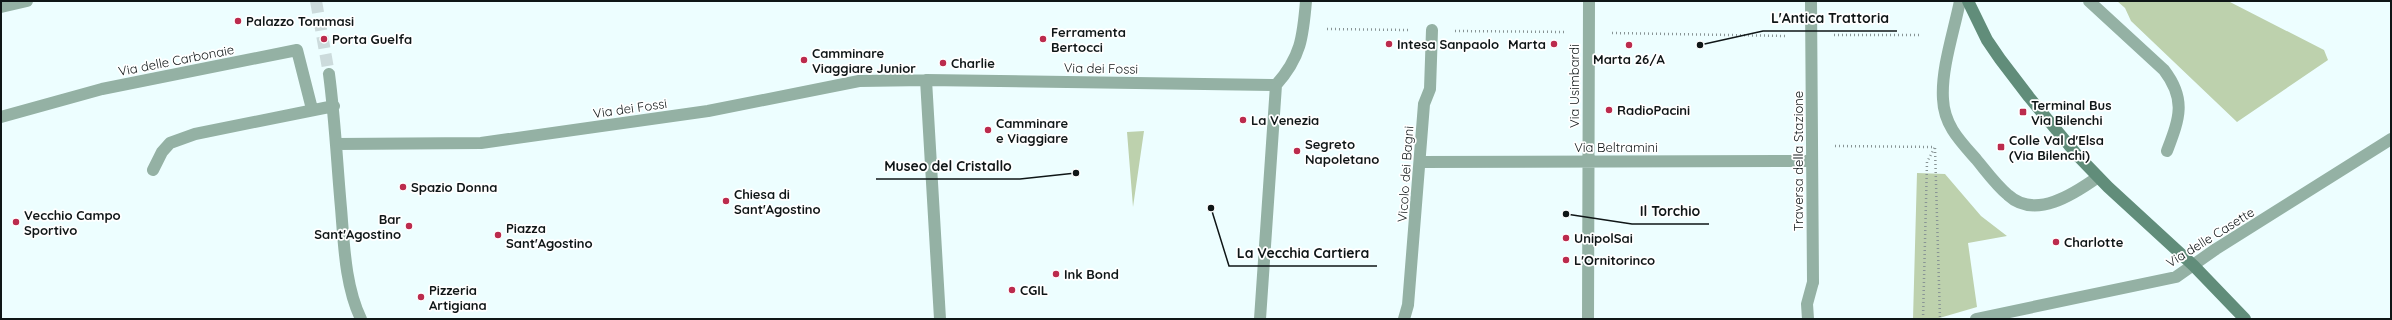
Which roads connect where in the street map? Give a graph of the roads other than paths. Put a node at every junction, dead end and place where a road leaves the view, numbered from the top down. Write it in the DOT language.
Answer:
graph roads {
  1 [pos="27,1"];
  2 [pos="1306,1"];
  3 [pos="1589,1"];
  4 [pos="1811,1"];
  5 [pos="1960,1"];
  6 [pos="1968,1"];
  7 [pos="2089,1"];
  8 [pos="1,7"];
  9 [pos="1432,30"];
  10 [pos="329,74"];
  11 [pos="926,80"];
  12 [pos="1276,85"];
  13 [pos="334,106"];
  14 [pos="312,109"];
  15 [pos="1,117"];
  16 [pos="2391,139"];
  17 [pos="336,144"];
  18 [pos="2167,151"];
  19 [pos="1588,161"];
  20 [pos="1812,161"];
  21 [pos="1420,162"];
  22 [pos="153,170"];
  23 [pos="2098,176"];
  24 [pos="2194,266"];
  25 [pos="361,319"];
  26 [pos="940,319"];
  27 [pos="1261,319"];
  28 [pos="1404,319"];
  29 [pos="1588,319"];
  30 [pos="1808,319"];
  31 [pos="1976,319"];
  32 [pos="2245,319"];
  1 -- 8 [label="street"];
  2 -- 12 [label="street"];
  3 -- 19 [label="street, Via Usimbardi"];
  4 -- 20 [label="street, Traversa della Stazione"];
  5 -- 23 [label="street"];
  6 -- 23 [label="main road"];
  7 -- 18 [label="street"];
  9 -- 21 [label="street, Vicolo dei Bagni"];
  10 -- 13 [label="street"];
  11 -- 12 [label="street, Via dei Fossi"];
  11 -- 17 [label="street, Via dei Fossi"];
  11 -- 26 [label="street"];
  12 -- 27 [label="street"];
  13 -- 14 [label="street"];
  13 -- 17 [label="street"];
  14 -- 15 [label="street, Via delle Carbonaie"];
  14 -- 22 [label="street"];
  16 -- 24 [label="street, Via delle Casette"];
  17 -- 25 [label="street"];
  19 -- 20 [label="street, Via Beltramini"];
  19 -- 21 [label="street, Via Beltramini"];
  19 -- 29 [label="street, Via Usimbardi"];
  20 -- 30 [label="street, Traversa della Stazione"];
  21 -- 28 [label="street, Vicolo dei Bagni"];
  23 -- 24 [label="main road"];
  24 -- 31 [label="street, Via delle Casette"];
  24 -- 32 [label="main road"];
}
